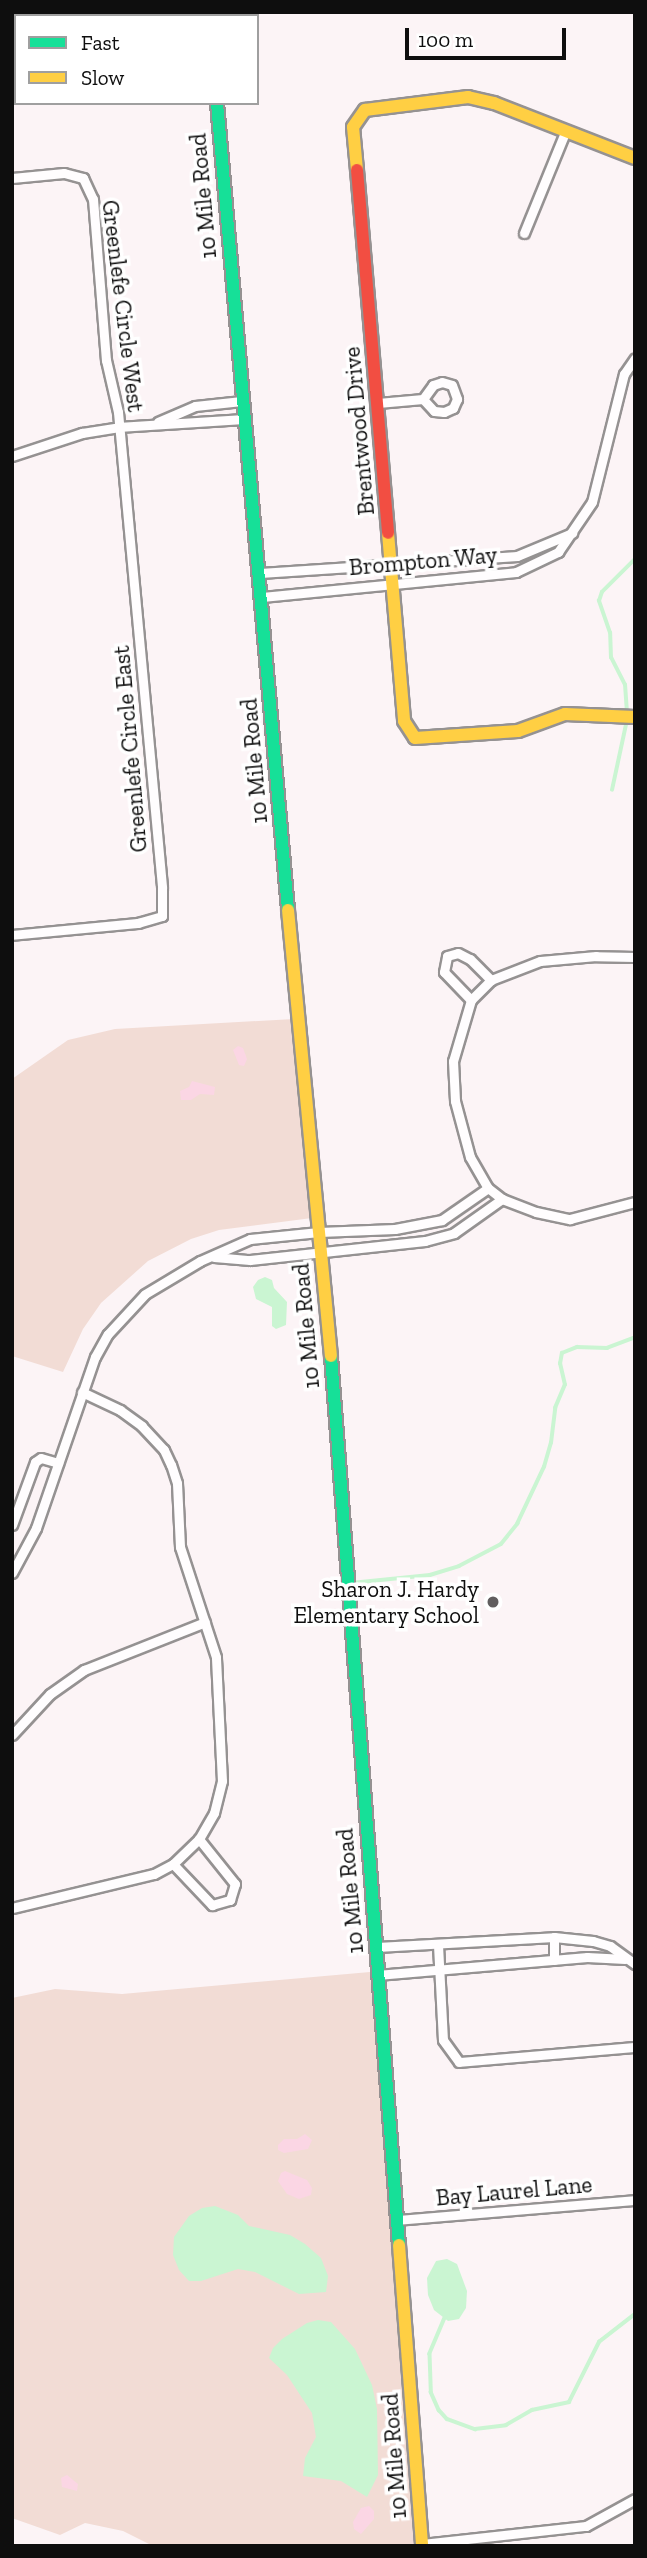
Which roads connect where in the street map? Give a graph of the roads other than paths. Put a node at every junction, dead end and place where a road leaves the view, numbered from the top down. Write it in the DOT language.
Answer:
graph roads {
  1 [pos="216,105"];
  2 [pos="566,130"];
  3 [pos="635,158"];
  4 [pos="12,178"];
  5 [pos="524,233"];
  6 [pos="635,358"];
  7 [pos="424,399"];
  8 [pos="242,401"];
  9 [pos="378,403"];
  10 [pos="244,419"];
  11 [pos="153,424"];
  12 [pos="118,427"];
  13 [pos="12,456"];
  14 [pos="573,532"];
  15 [pos="392,564"];
  16 [pos="260,573"];
  17 [pos="393,582"];
  18 [pos="262,597"];
  19 [pos="635,717"];
  20 [pos="12,935"];
  21 [pos="635,957"];
  22 [pos="491,980"];
  23 [pos="471,1000"];
  24 [pos="488,1188"];
  25 [pos="502,1199"];
  26 [pos="635,1202"];
  27 [pos="320,1231"];
  28 [pos="321,1253"];
  29 [pos="214,1257"];
  30 [pos="82,1392"];
  31 [pos="58,1464"];
  32 [pos="12,1525"];
  33 [pos="12,1573"];
  34 [pos="205,1622"];
  35 [pos="12,1735"];
  36 [pos="199,1839"];
  37 [pos="173,1864"];
  38 [pos="12,1908"];
  39 [pos="554,1937"];
  40 [pos="438,1945"];
  41 [pos="377,1947"];
  42 [pos="625,1959"];
  43 [pos="554,1960"];
  44 [pos="635,1964"];
  45 [pos="439,1968"];
  46 [pos="377,1975"];
  47 [pos="635,2048"];
  48 [pos="635,2200"];
  49 [pos="397,2220"];
  50 [pos="635,2499"];
  51 [pos="422,2545"];
  1 -- 8 [label="main road, 10 Mile Road"];
  2 -- 3 [label="main road"];
  2 -- 5 [label="street"];
  2 -- 9 [label="main road, Brentwood Drive"];
  4 -- 12 [label="street, Greenlefe Circle West"];
  6 -- 14 [label="street, Brompton Way"];
  7 -- 9 [label="street"];
  8 -- 10 [label="main road, 10 Mile Road"];
  8 -- 11 [label="street"];
  9 -- 15 [label="main road, Brentwood Drive"];
  10 -- 11 [label="street"];
  10 -- 16 [label="main road, 10 Mile Road"];
  11 -- 12 [label="street"];
  12 -- 13 [label="street"];
  12 -- 20 [label="street, Greenlefe Circle East"];
  14 -- 15 [label="street, Brompton Way"];
  14 -- 17 [label="street, Brompton Way"];
  15 -- 16 [label="street, Brompton Way"];
  15 -- 17 [label="main road, Brentwood Drive"];
  16 -- 18 [label="main road, 10 Mile Road"];
  17 -- 18 [label="street, Brompton Way"];
  17 -- 19 [label="main road, Brentwood Drive"];
  18 -- 27 [label="main road, 10 Mile Road"];
  21 -- 22 [label="street"];
  22 -- 23 [label="street"];
  22 -- 23 [label="street"];
  23 -- 24 [label="street"];
  24 -- 25 [label="street"];
  24 -- 27 [label="street"];
  25 -- 26 [label="street"];
  25 -- 28 [label="street"];
  27 -- 28 [label="main road, 10 Mile Road"];
  27 -- 29 [label="street"];
  28 -- 29 [label="street"];
  28 -- 41 [label="main road, 10 Mile Road"];
  29 -- 30 [label="street"];
  30 -- 31 [label="street"];
  30 -- 34 [label="street"];
  31 -- 32 [label="street"];
  31 -- 33 [label="street"];
  34 -- 35 [label="street"];
  34 -- 36 [label="street"];
  36 -- 37 [label="street"];
  36 -- 37 [label="street"];
  37 -- 38 [label="street"];
  39 -- 40 [label="street"];
  39 -- 42 [label="street"];
  39 -- 43 [label="street"];
  40 -- 41 [label="street"];
  40 -- 45 [label="street"];
  41 -- 46 [label="main road, 10 Mile Road"];
  42 -- 43 [label="street"];
  42 -- 44 [label="street"];
  43 -- 45 [label="street"];
  45 -- 46 [label="street"];
  45 -- 47 [label="street"];
  46 -- 49 [label="main road, 10 Mile Road"];
  48 -- 49 [label="street, Bay Laurel Lane"];
  49 -- 51 [label="main road, 10 Mile Road"];
  50 -- 51 [label="street"];
}
